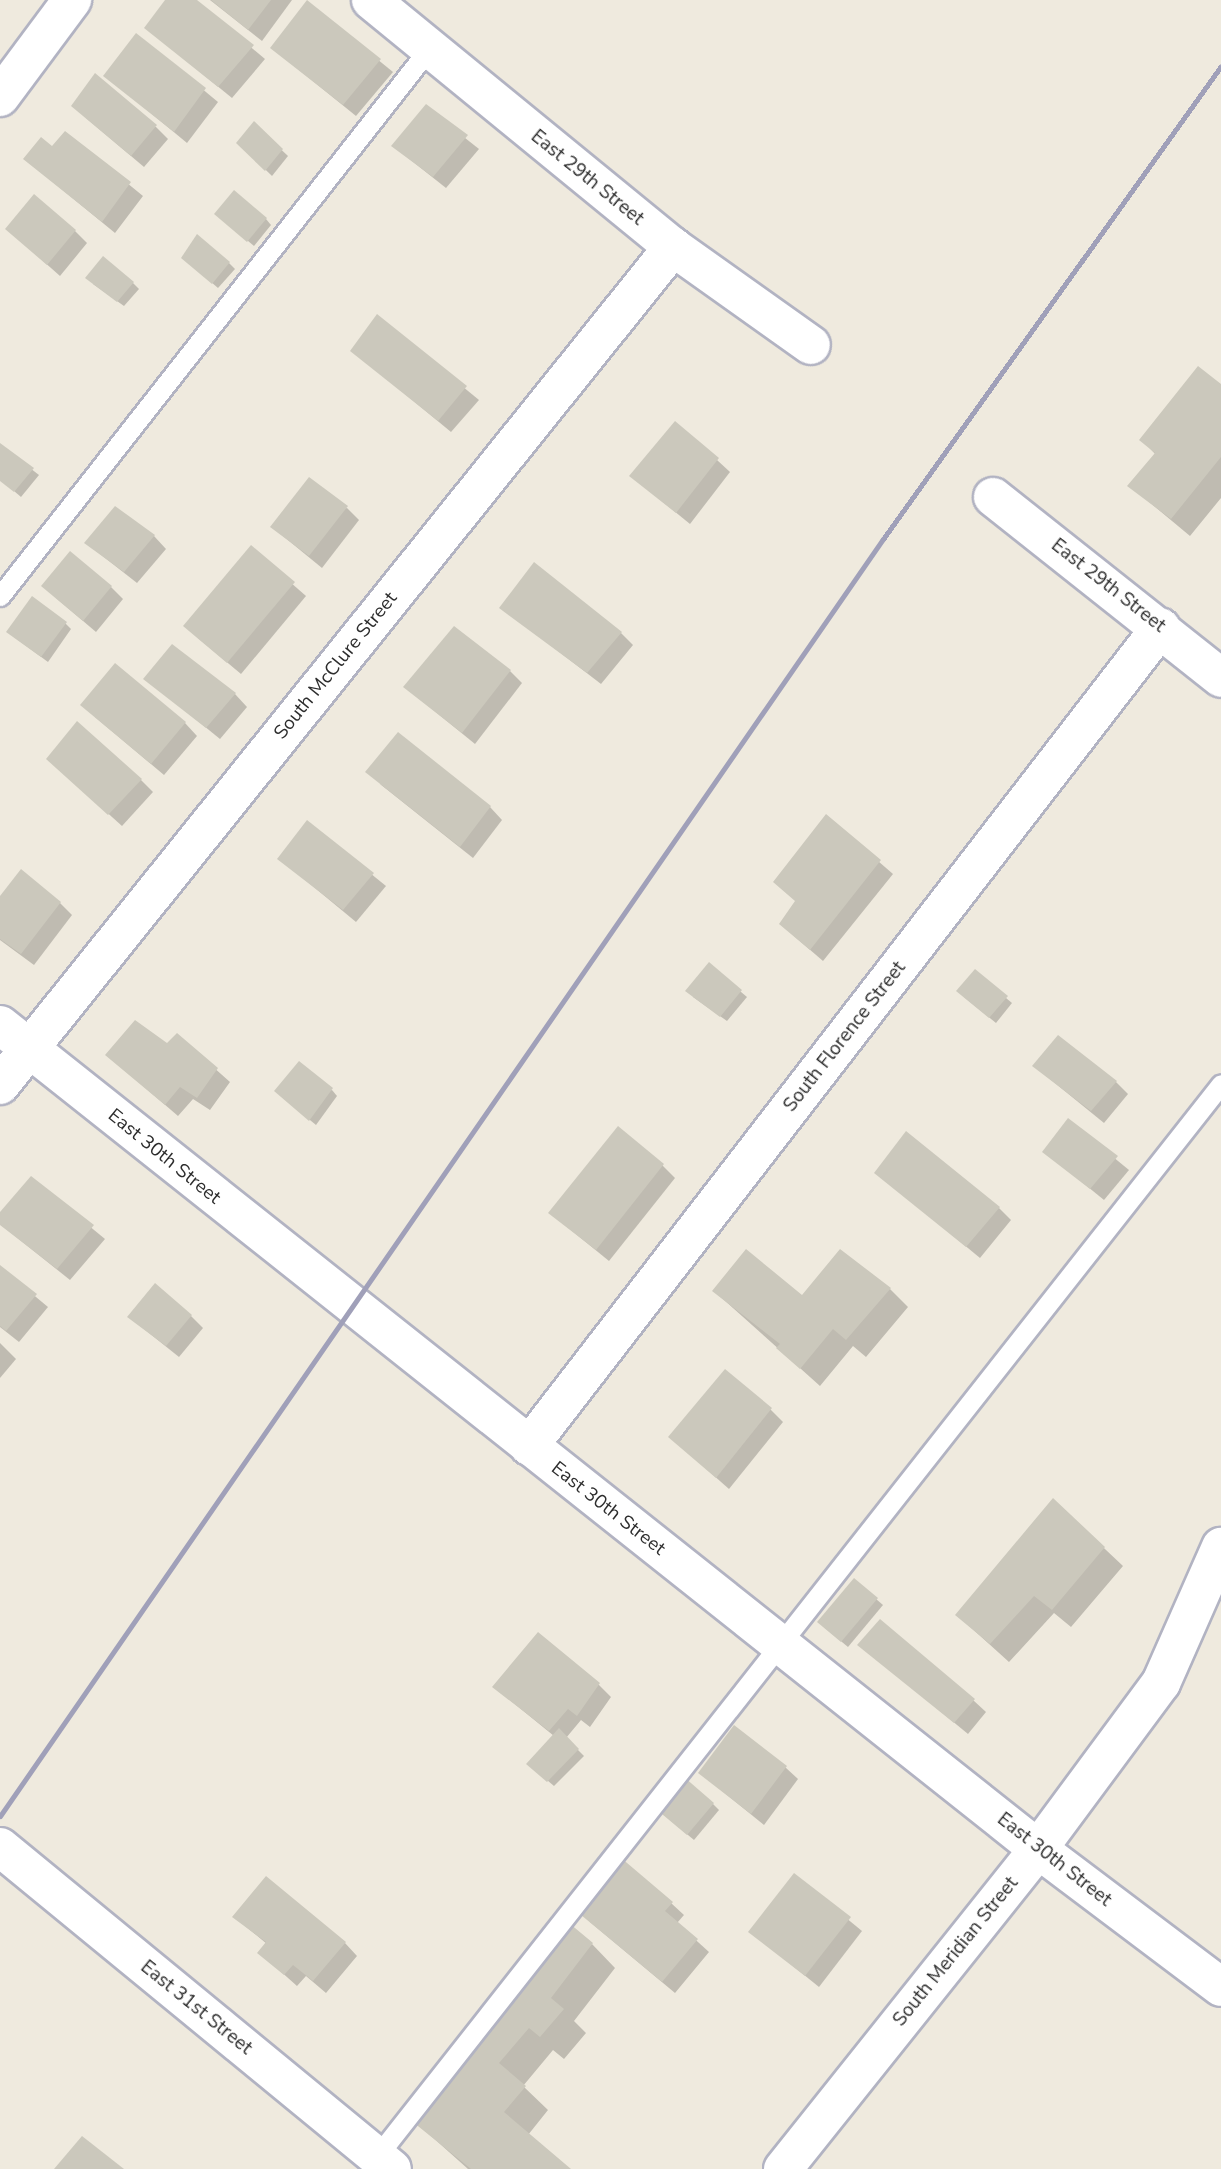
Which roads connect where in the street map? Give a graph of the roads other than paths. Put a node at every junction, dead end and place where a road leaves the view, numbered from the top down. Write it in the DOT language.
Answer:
graph roads {
  1 [pos="72,0"];
  2 [pos="371,0"];
  3 [pos="428,50"];
  4 [pos="0,97"];
  5 [pos="673,247"];
  6 [pos="811,345"];
  7 [pos="993,497"];
  8 [pos="0,596"];
  9 [pos="1160,627"];
  10 [pos="1221,678"];
  11 [pos="14,1037"];
  12 [pos="1221,1084"];
  13 [pos="0,1085"];
  14 [pos="529,1446"];
  15 [pos="1221,1547"];
  16 [pos="781,1645"];
  17 [pos="0,1847"];
  18 [pos="1038,1849"];
  19 [pos="1221,1987"];
  20 [pos="379,2165"];
  21 [pos="783,2169"];
  1 -- 4 [label="street"];
  2 -- 3 [label="street, East 29th Street"];
  3 -- 5 [label="street, East 29th Street"];
  3 -- 8 [label="lane"];
  5 -- 6 [label="street, East 29th Street"];
  5 -- 11 [label="street, South McClure Street"];
  7 -- 9 [label="street, East 29th Street"];
  9 -- 10 [label="street, East 29th Street"];
  9 -- 14 [label="street, South Florence Street"];
  11 -- 13 [label="street, South McClure Street"];
  11 -- 14 [label="street, East 30th Street"];
  12 -- 16 [label="lane"];
  14 -- 16 [label="street, East 30th Street"];
  15 -- 18 [label="street, South Meridian Street"];
  16 -- 18 [label="street, East 30th Street"];
  16 -- 20 [label="lane"];
  17 -- 20 [label="street, East 31st Street"];
  18 -- 19 [label="street, East 30th Street"];
  18 -- 21 [label="street, South Meridian Street"];
}
